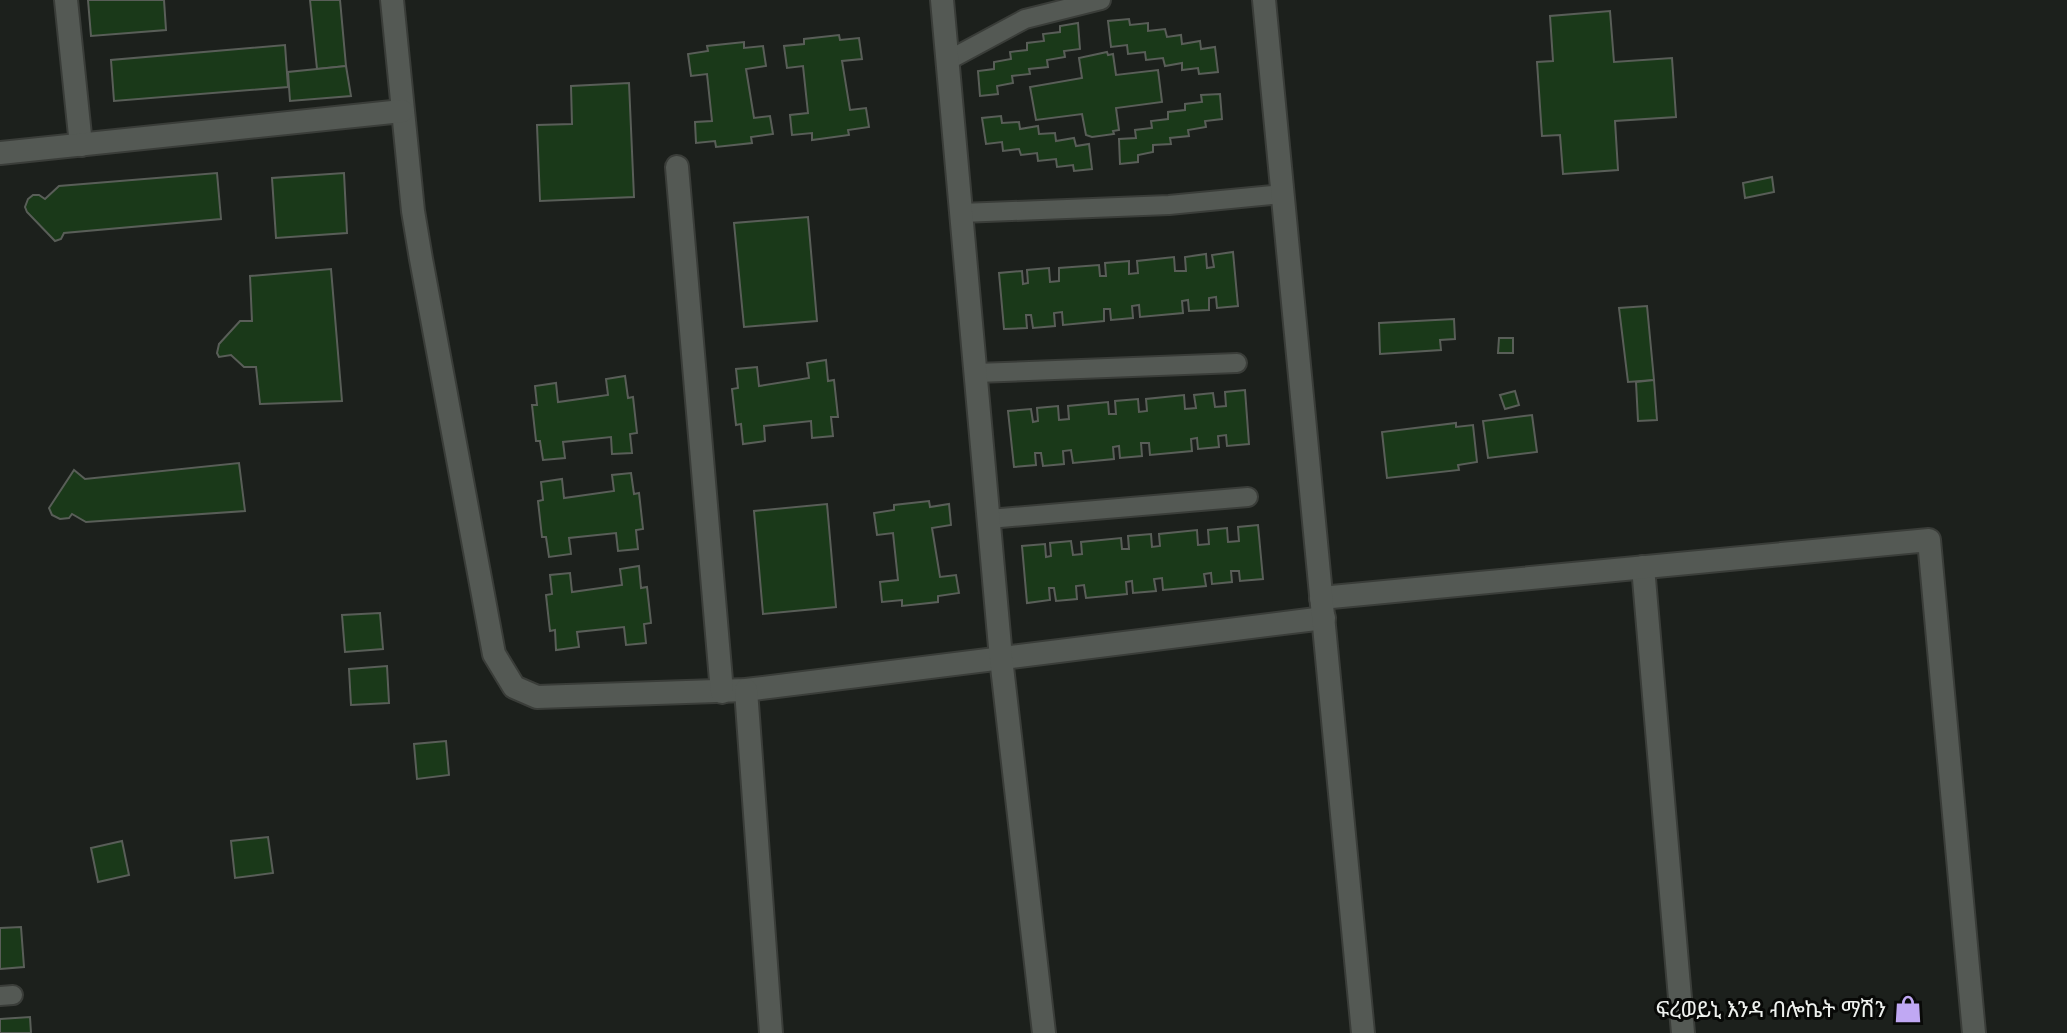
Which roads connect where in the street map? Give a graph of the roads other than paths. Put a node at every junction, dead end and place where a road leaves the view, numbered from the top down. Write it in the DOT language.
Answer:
graph roads {
  1 [pos="66,0"];
  2 [pos="392,0"];
  3 [pos="942,0"];
  4 [pos="1101,0"];
  5 [pos="1264,0"];
  6 [pos="947,61"];
  7 [pos="402,111"];
  8 [pos="81,145"];
  9 [pos="0,153"];
  10 [pos="677,167"];
  11 [pos="1283,194"];
  12 [pos="961,213"];
  13 [pos="1237,363"];
  14 [pos="976,373"];
  15 [pos="1248,497"];
  16 [pos="989,519"];
  17 [pos="1643,567"];
  18 [pos="1322,608"];
  19 [pos="1001,658"];
  20 [pos="746,690"];
  21 [pos="722,692"];
  22 [pos="771,1033"];
  23 [pos="1044,1033"];
  24 [pos="1363,1033"];
  25 [pos="1683,1033"];
  26 [pos="1974,1033"];
  1 -- 8 [label="street"];
  2 -- 7 [label="street"];
  3 -- 6 [label="street"];
  4 -- 6 [label="lane"];
  5 -- 11 [label="street"];
  6 -- 12 [label="street"];
  7 -- 8 [label="street"];
  7 -- 21 [label="street"];
  8 -- 9 [label="street"];
  10 -- 21 [label="street"];
  11 -- 12 [label="lane"];
  11 -- 18 [label="street"];
  12 -- 14 [label="street"];
  13 -- 14 [label="lane"];
  14 -- 16 [label="street"];
  15 -- 16 [label="lane"];
  16 -- 19 [label="street"];
  17 -- 18 [label="street"];
  17 -- 25 [label="street"];
  17 -- 26 [label="street"];
  18 -- 19 [label="street"];
  18 -- 24 [label="street"];
  19 -- 20 [label="street"];
  19 -- 23 [label="street"];
  20 -- 21 [label="street"];
  20 -- 22 [label="street"];
}
